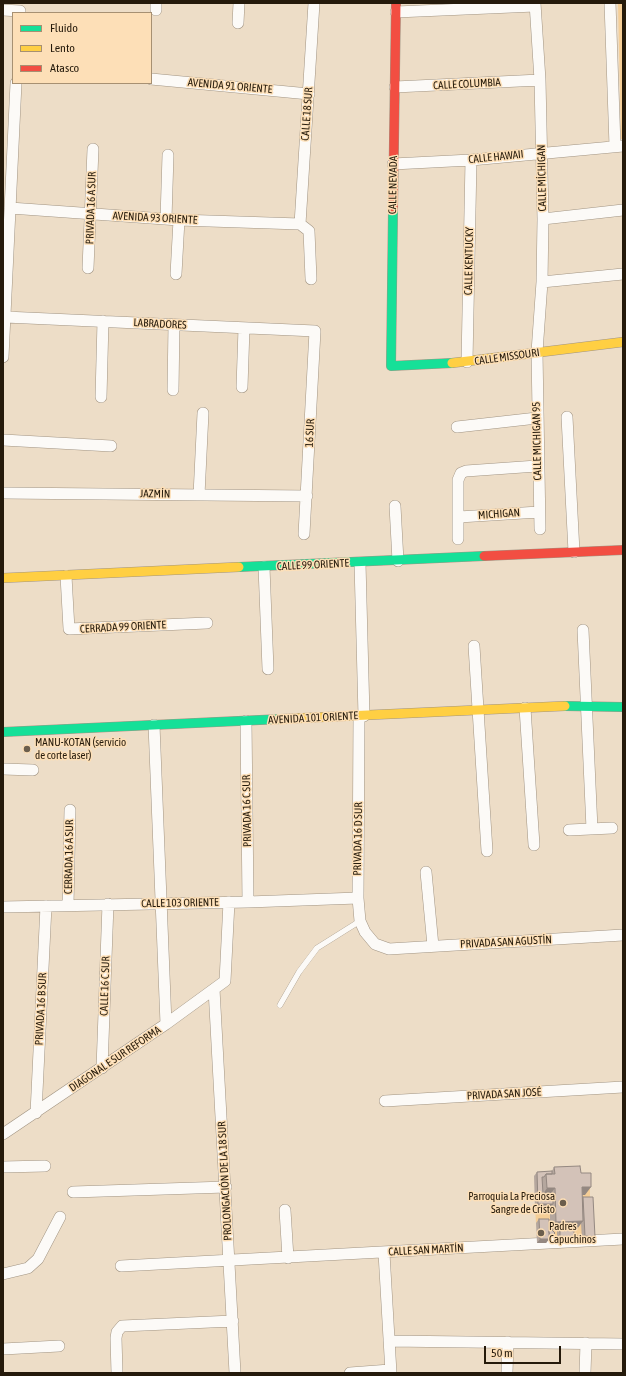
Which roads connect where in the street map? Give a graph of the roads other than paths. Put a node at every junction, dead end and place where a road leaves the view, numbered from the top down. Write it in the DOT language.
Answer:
graph roads {
  1 [pos="239,3"];
  2 [pos="314,3"];
  3 [pos="610,3"];
  4 [pos="535,4"];
  5 [pos="396,8"];
  6 [pos="20,9"];
  7 [pos="3,10"];
  8 [pos="238,23"];
  9 [pos="152,79"];
  10 [pos="540,80"];
  11 [pos="16,84"];
  12 [pos="395,87"];
  13 [pos="308,94"];
  14 [pos="619,146"];
  15 [pos="93,149"];
  16 [pos="541,152"];
  17 [pos="168,155"];
  18 [pos="470,160"];
  19 [pos="393,164"];
  20 [pos="10,208"];
  21 [pos="623,210"];
  22 [pos="91,214"];
  23 [pos="166,219"];
  24 [pos="543,219"];
  25 [pos="179,220"];
  26 [pos="300,224"];
  27 [pos="88,268"];
  28 [pos="5,271"];
  29 [pos="176,274"];
  30 [pos="623,274"];
  31 [pos="311,279"];
  32 [pos="542,282"];
  33 [pos="5,317"];
  34 [pos="103,322"];
  35 [pos="174,325"];
  36 [pos="244,328"];
  37 [pos="315,331"];
  38 [pos="623,342"];
  39 [pos="537,352"];
  40 [pos="3,357"];
  41 [pos="468,362"];
  42 [pos="391,366"];
  43 [pos="242,387"];
  44 [pos="172,390"];
  45 [pos="101,396"];
  46 [pos="203,413"];
  47 [pos="567,417"];
  48 [pos="537,418"];
  49 [pos="457,426"];
  50 [pos="3,440"];
  51 [pos="110,446"];
  52 [pos="537,466"];
  53 [pos="3,493"];
  54 [pos="199,495"];
  55 [pos="307,496"];
  56 [pos="395,506"];
  57 [pos="539,512"];
  58 [pos="459,517"];
  59 [pos="540,529"];
  60 [pos="304,534"];
  61 [pos="458,539"];
  62 [pos="623,550"];
  63 [pos="574,552"];
  64 [pos="398,561"];
  65 [pos="360,563"];
  66 [pos="264,567"];
  67 [pos="66,576"];
  68 [pos="3,578"];
  69 [pos="207,623"];
  70 [pos="583,630"];
  71 [pos="474,646"];
  72 [pos="268,669"];
  73 [pos="586,705"];
  74 [pos="623,707"];
  75 [pos="525,708"];
  76 [pos="478,710"];
  77 [pos="362,716"];
  78 [pos="246,721"];
  79 [pos="154,725"];
  80 [pos="3,732"];
  81 [pos="3,769"];
  82 [pos="33,770"];
  83 [pos="70,810"];
  84 [pos="612,828"];
  85 [pos="592,829"];
  86 [pos="569,830"];
  87 [pos="534,845"];
  88 [pos="487,851"];
  89 [pos="426,872"];
  90 [pos="358,898"];
  91 [pos="229,902"];
  92 [pos="248,902"];
  93 [pos="162,903"];
  94 [pos="108,904"];
  95 [pos="68,905"];
  96 [pos="46,906"];
  97 [pos="3,907"];
  98 [pos="360,920"];
  99 [pos="623,935"];
  100 [pos="433,946"];
  101 [pos="388,949"];
  102 [pos="214,989"];
  103 [pos="280,1005"];
  104 [pos="166,1024"];
  105 [pos="102,1068"];
  106 [pos="623,1087"];
  107 [pos="385,1101"];
  108 [pos="36,1113"];
  109 [pos="3,1134"];
  110 [pos="45,1166"];
  111 [pos="3,1167"];
  112 [pos="226,1188"];
  113 [pos="73,1192"];
  114 [pos="285,1210"];
  115 [pos="60,1217"];
  116 [pos="623,1240"];
  117 [pos="384,1253"];
  118 [pos="288,1258"];
  119 [pos="230,1262"];
  120 [pos="121,1266"];
  121 [pos="3,1274"];
  122 [pos="233,1321"];
  123 [pos="389,1341"];
  124 [pos="508,1342"];
  125 [pos="586,1343"];
  126 [pos="623,1344"];
  127 [pos="59,1346"];
  128 [pos="3,1349"];
  129 [pos="390,1372"];
  130 [pos="117,1373"];
  131 [pos="236,1373"];
  132 [pos="350,1373"];
  133 [pos="507,1373"];
  134 [pos="585,1373"];
  1 -- 8 [label="street"];
  2 -- 13 [label="street, CALLE 18 SUR"];
  3 -- 14 [label="street"];
  4 -- 5 [label="street"];
  4 -- 10 [label="street, CALLE MÍCHIGAN"];
  5 -- 12 [label="street, CALLE NEVADA"];
  6 -- 7 [label="street"];
  9 -- 13 [label="street, AVENIDA 91 ORIENTE"];
  10 -- 12 [label="street, CALLE COLUMBIA"];
  10 -- 16 [label="street, CALLE MÍCHIGAN"];
  11 -- 20 [label="street"];
  12 -- 19 [label="street, CALLE NEVADA"];
  13 -- 26 [label="street, CALLE 18 SUR"];
  14 -- 16 [label="street, CALLE HAWAII"];
  15 -- 22 [label="street, PRIVADA 16 A SUR"];
  16 -- 18 [label="street, CALLE HAWAII"];
  16 -- 24 [label="street, CALLE MÍCHIGAN"];
  17 -- 23 [label="street"];
  18 -- 19 [label="street, CALLE HAWAII"];
  18 -- 41 [label="street, CALLE KENTUCKY"];
  19 -- 42 [label="street, CALLE NEVADA"];
  20 -- 22 [label="street, AVENIDA 93 ORIENTE"];
  20 -- 28 [label="street"];
  21 -- 24 [label="street"];
  22 -- 23 [label="street, AVENIDA 93 ORIENTE"];
  22 -- 27 [label="street, PRIVADA 16 A SUR"];
  23 -- 25 [label="street, AVENIDA 93 ORIENTE"];
  24 -- 32 [label="street, CALLE MÍCHIGAN"];
  25 -- 26 [label="street, AVENIDA 93 ORIENTE"];
  25 -- 29 [label="street"];
  26 -- 31 [label="street"];
  28 -- 33 [label="street"];
  30 -- 32 [label="street"];
  32 -- 39 [label="street, CALLE MÍCHIGAN"];
  33 -- 34 [label="street, LABRADORES"];
  33 -- 40 [label="street"];
  34 -- 35 [label="street, LABRADORES"];
  34 -- 45 [label="street"];
  35 -- 36 [label="street, LABRADORES"];
  35 -- 44 [label="street"];
  36 -- 37 [label="street, LABRADORES"];
  36 -- 43 [label="street"];
  37 -- 55 [label="street, 16 SUR"];
  38 -- 39 [label="street, CALLE MISSOURI"];
  39 -- 41 [label="street, CALLE MISSOURI"];
  39 -- 48 [label="street, CALLE MICHIGAN 95"];
  41 -- 42 [label="street, CALLE MISSOURI"];
  46 -- 54 [label="street"];
  47 -- 63 [label="street"];
  48 -- 49 [label="street"];
  48 -- 52 [label="street, CALLE MICHIGAN 95"];
  50 -- 51 [label="street"];
  52 -- 57 [label="street, CALLE MICHIGAN 95"];
  52 -- 58 [label="street"];
  53 -- 54 [label="street, JAZMÍN"];
  54 -- 55 [label="street, JAZMÍN"];
  55 -- 60 [label="street, 16 SUR"];
  56 -- 64 [label="street"];
  57 -- 58 [label="street, MICHIGAN"];
  57 -- 59 [label="street, CALLE MICHIGAN 95"];
  58 -- 61 [label="street"];
  62 -- 63 [label="street, CALLE 99 ORIENTE"];
  63 -- 64 [label="street, CALLE 99 ORIENTE"];
  64 -- 65 [label="street, CALLE 99 ORIENTE"];
  65 -- 66 [label="street, CALLE 99 ORIENTE"];
  65 -- 77 [label="street, PRIVADA 16 D SUR"];
  66 -- 67 [label="street, CALLE 99 ORIENTE"];
  66 -- 72 [label="street"];
  67 -- 68 [label="street, CALLE 99 ORIENTE"];
  67 -- 69 [label="street, CERRADA 99 ORIENTE"];
  70 -- 73 [label="street"];
  71 -- 76 [label="street"];
  73 -- 74 [label="street, AVENIDA 101 ORIENTE"];
  73 -- 75 [label="street, AVENIDA 101 ORIENTE"];
  73 -- 85 [label="street"];
  75 -- 76 [label="street, AVENIDA 101 ORIENTE"];
  75 -- 87 [label="street"];
  76 -- 77 [label="street, AVENIDA 101 ORIENTE"];
  76 -- 88 [label="street"];
  77 -- 78 [label="street, AVENIDA 101 ORIENTE"];
  77 -- 90 [label="street, PRIVADA 16 D SUR"];
  78 -- 79 [label="street, AVENIDA 101 ORIENTE"];
  78 -- 92 [label="street, PRIVADA 16 C SUR"];
  79 -- 80 [label="street, AVENIDA 101 ORIENTE"];
  79 -- 93 [label="street"];
  81 -- 82 [label="street"];
  83 -- 95 [label="street, CERRADA 16 A SUR"];
  84 -- 85 [label="street"];
  85 -- 86 [label="street"];
  89 -- 100 [label="street"];
  90 -- 92 [label="street, CALLE 103 ORIENTE"];
  90 -- 98 [label="street, PRIVADA 16 D SUR"];
  91 -- 92 [label="street, CALLE 103 ORIENTE"];
  91 -- 93 [label="street, CALLE 103 ORIENTE"];
  91 -- 102 [label="street, DIAGONAL E SUR REFORMA"];
  93 -- 94 [label="street, CALLE 103 ORIENTE"];
  93 -- 104 [label="street"];
  94 -- 95 [label="street, CALLE 103 ORIENTE"];
  94 -- 105 [label="street, CALLE 16 C SUR"];
  95 -- 96 [label="street, CALLE 103 ORIENTE"];
  96 -- 97 [label="street, CALLE 103 ORIENTE"];
  96 -- 108 [label="street, PRIVADA 16 B SUR"];
  98 -- 101 [label="street, PRIVADA 16 D SUR"];
  98 -- 103 [label="lane"];
  99 -- 100 [label="street, PRIVADA SAN AGUSTÍN"];
  100 -- 101 [label="street, PRIVADA SAN AGUSTÍN"];
  102 -- 104 [label="street, DIAGONAL E SUR REFORMA"];
  102 -- 112 [label="street, PROLONGACIÓN DE LA 18 SUR"];
  104 -- 105 [label="street, DIAGONAL E SUR REFORMA"];
  105 -- 108 [label="street, DIAGONAL E SUR REFORMA"];
  106 -- 107 [label="street, PRIVADA SAN JOSÉ"];
  108 -- 109 [label="street, DIAGONAL E SUR REFORMA"];
  110 -- 111 [label="street"];
  112 -- 113 [label="street"];
  112 -- 119 [label="street, PROLONGACIÓN DE LA 18 SUR"];
  114 -- 118 [label="street"];
  115 -- 121 [label="street"];
  116 -- 117 [label="street, CALLE SAN MARTÍN"];
  117 -- 118 [label="street, CALLE SAN MARTÍN"];
  117 -- 123 [label="street"];
  118 -- 119 [label="street, CALLE SAN MARTÍN"];
  119 -- 120 [label="street, CALLE SAN MARTÍN"];
  119 -- 122 [label="street, PROLONGACIÓN DE LA 18 SUR"];
  122 -- 130 [label="street"];
  122 -- 131 [label="street, PROLONGACIÓN DE LA 18 SUR"];
  123 -- 124 [label="street"];
  123 -- 129 [label="street"];
  124 -- 125 [label="street"];
  124 -- 133 [label="street"];
  125 -- 126 [label="street"];
  125 -- 134 [label="street"];
  127 -- 128 [label="street"];
  129 -- 132 [label="street"];
}
